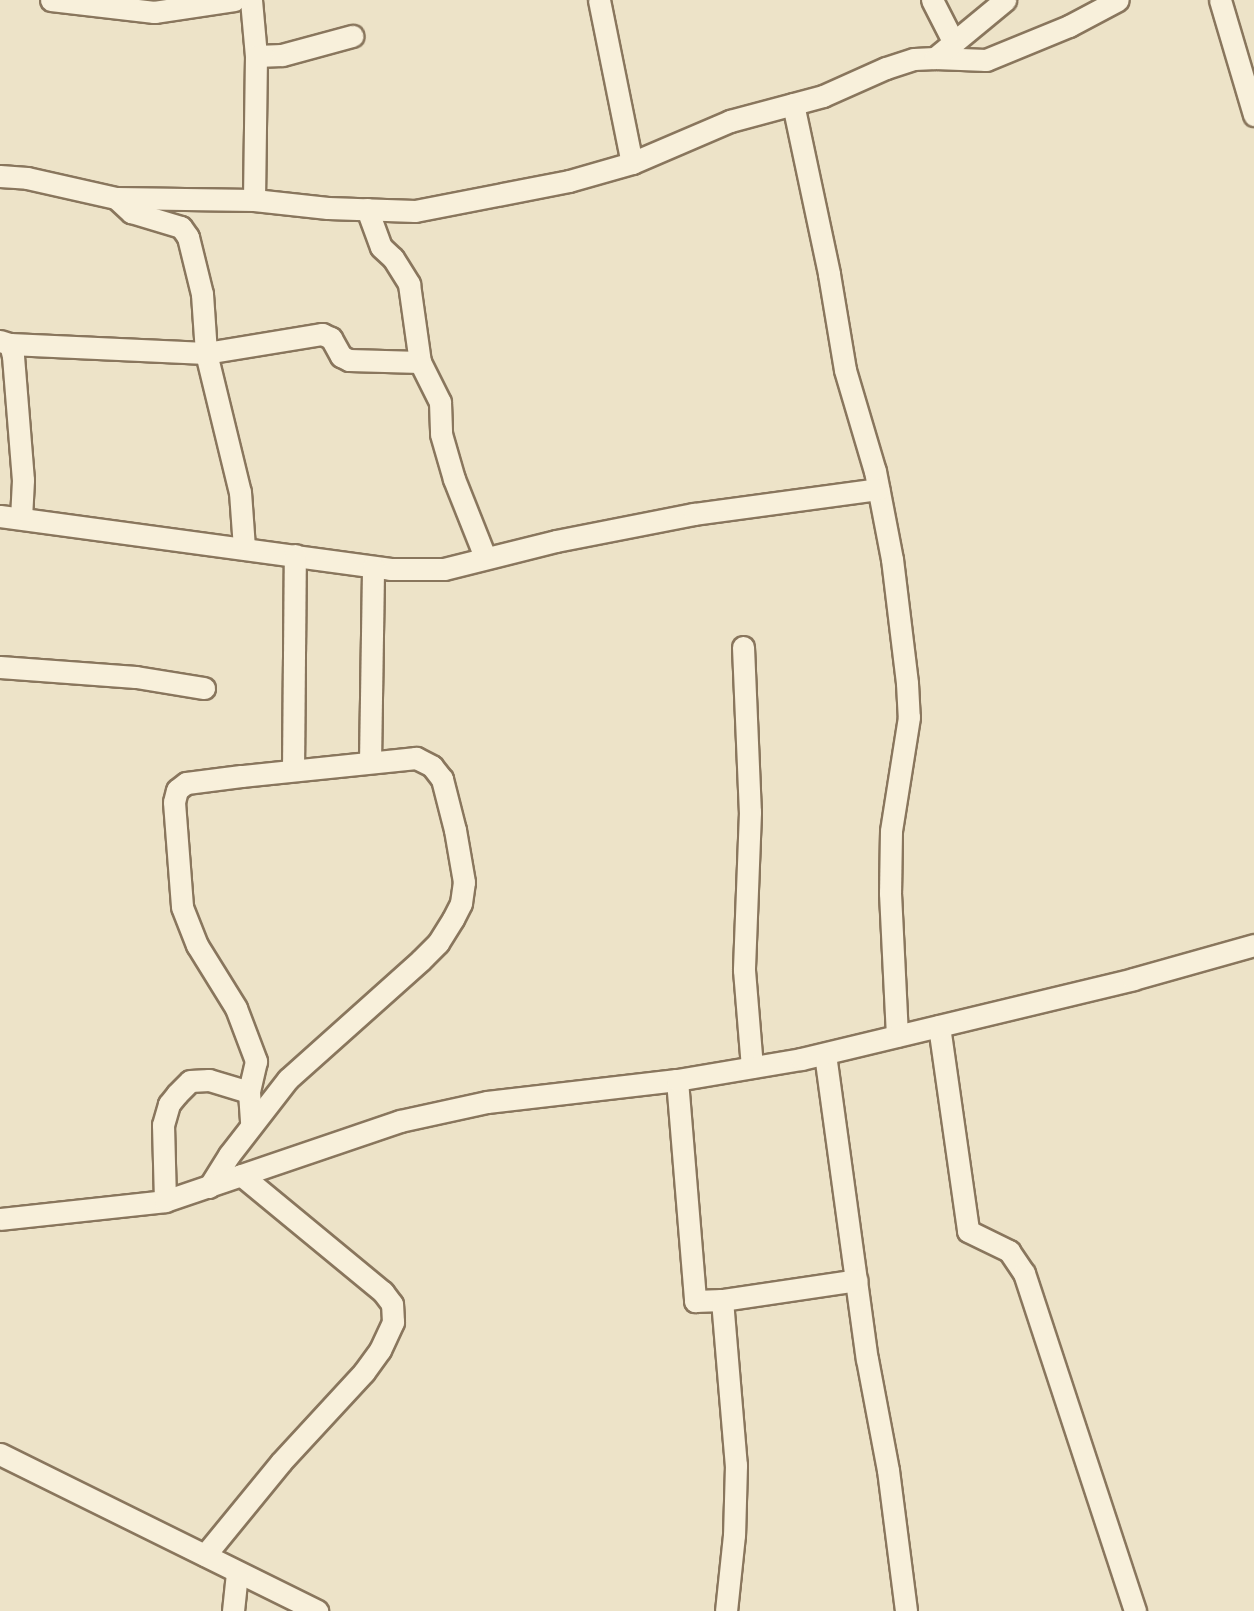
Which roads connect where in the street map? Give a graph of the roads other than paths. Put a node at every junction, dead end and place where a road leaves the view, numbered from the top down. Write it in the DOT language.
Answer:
graph roads {
  1 [pos="51,0"];
  2 [pos="234,0"];
  3 [pos="251,0"];
  4 [pos="599,0"];
  5 [pos="932,0"];
  6 [pos="1005,0"];
  7 [pos="1118,0"];
  8 [pos="1220,0"];
  9 [pos="352,36"];
  10 [pos="953,41"];
  11 [pos="256,56"];
  12 [pos="935,57"];
  13 [pos="793,104"];
  14 [pos="1254,115"];
  15 [pos="632,164"];
  16 [pos="0,176"];
  17 [pos="116,198"];
  18 [pos="254,200"];
  19 [pos="367,209"];
  20 [pos="5,343"];
  21 [pos="206,353"];
  22 [pos="420,362"];
  23 [pos="878,489"];
  24 [pos="10,516"];
  25 [pos="244,548"];
  26 [pos="295,555"];
  27 [pos="485,556"];
  28 [pos="373,567"];
  29 [pos="743,647"];
  30 [pos="0,666"];
  31 [pos="204,688"];
  32 [pos="370,762"];
  33 [pos="293,770"];
  34 [pos="1254,945"];
  35 [pos="939,1026"];
  36 [pos="897,1036"];
  37 [pos="825,1054"];
  38 [pos="752,1067"];
  39 [pos="677,1080"];
  40 [pos="249,1092"];
  41 [pos="252,1124"];
  42 [pos="241,1175"];
  43 [pos="209,1187"];
  44 [pos="165,1201"];
  45 [pos="0,1219"];
  46 [pos="857,1280"];
  47 [pos="722,1300"];
  48 [pos="0,1454"];
  49 [pos="205,1555"];
  50 [pos="237,1573"];
  51 [pos="232,1611"];
  52 [pos="317,1611"];
  53 [pos="726,1611"];
  54 [pos="906,1611"];
  55 [pos="1136,1611"];
  1 -- 2 [label="street"];
  3 -- 11 [label="street"];
  4 -- 15 [label="street"];
  5 -- 10 [label="street"];
  6 -- 10 [label="street"];
  7 -- 12 [label="street"];
  8 -- 14 [label="street"];
  9 -- 11 [label="street"];
  10 -- 12 [label="street"];
  11 -- 18 [label="street"];
  12 -- 13 [label="street"];
  13 -- 15 [label="street"];
  13 -- 23 [label="street"];
  15 -- 19 [label="street"];
  16 -- 17 [label="street"];
  17 -- 18 [label="street"];
  17 -- 21 [label="street"];
  18 -- 19 [label="street"];
  19 -- 22 [label="street"];
  20 -- 21 [label="street"];
  20 -- 24 [label="street"];
  21 -- 22 [label="street"];
  21 -- 25 [label="street"];
  22 -- 27 [label="street"];
  23 -- 27 [label="street"];
  23 -- 36 [label="street"];
  24 -- 25 [label="street"];
  25 -- 26 [label="street"];
  26 -- 28 [label="street"];
  26 -- 33 [label="street"];
  27 -- 28 [label="street"];
  28 -- 32 [label="street"];
  29 -- 38 [label="street"];
  30 -- 31 [label="street"];
  32 -- 33 [label="street"];
  32 -- 41 [label="street"];
  33 -- 40 [label="street"];
  34 -- 35 [label="street"];
  35 -- 36 [label="street"];
  35 -- 55 [label="street"];
  36 -- 37 [label="street"];
  37 -- 38 [label="street"];
  37 -- 46 [label="street"];
  38 -- 39 [label="street"];
  39 -- 42 [label="street"];
  39 -- 47 [label="street"];
  40 -- 41 [label="street"];
  40 -- 44 [label="street"];
  41 -- 43 [label="street"];
  42 -- 43 [label="street"];
  42 -- 49 [label="street"];
  43 -- 44 [label="street"];
  44 -- 45 [label="street"];
  46 -- 47 [label="street"];
  46 -- 54 [label="street"];
  47 -- 53 [label="street"];
  48 -- 49 [label="street"];
  49 -- 50 [label="street"];
  50 -- 51 [label="street"];
  50 -- 52 [label="street"];
}
